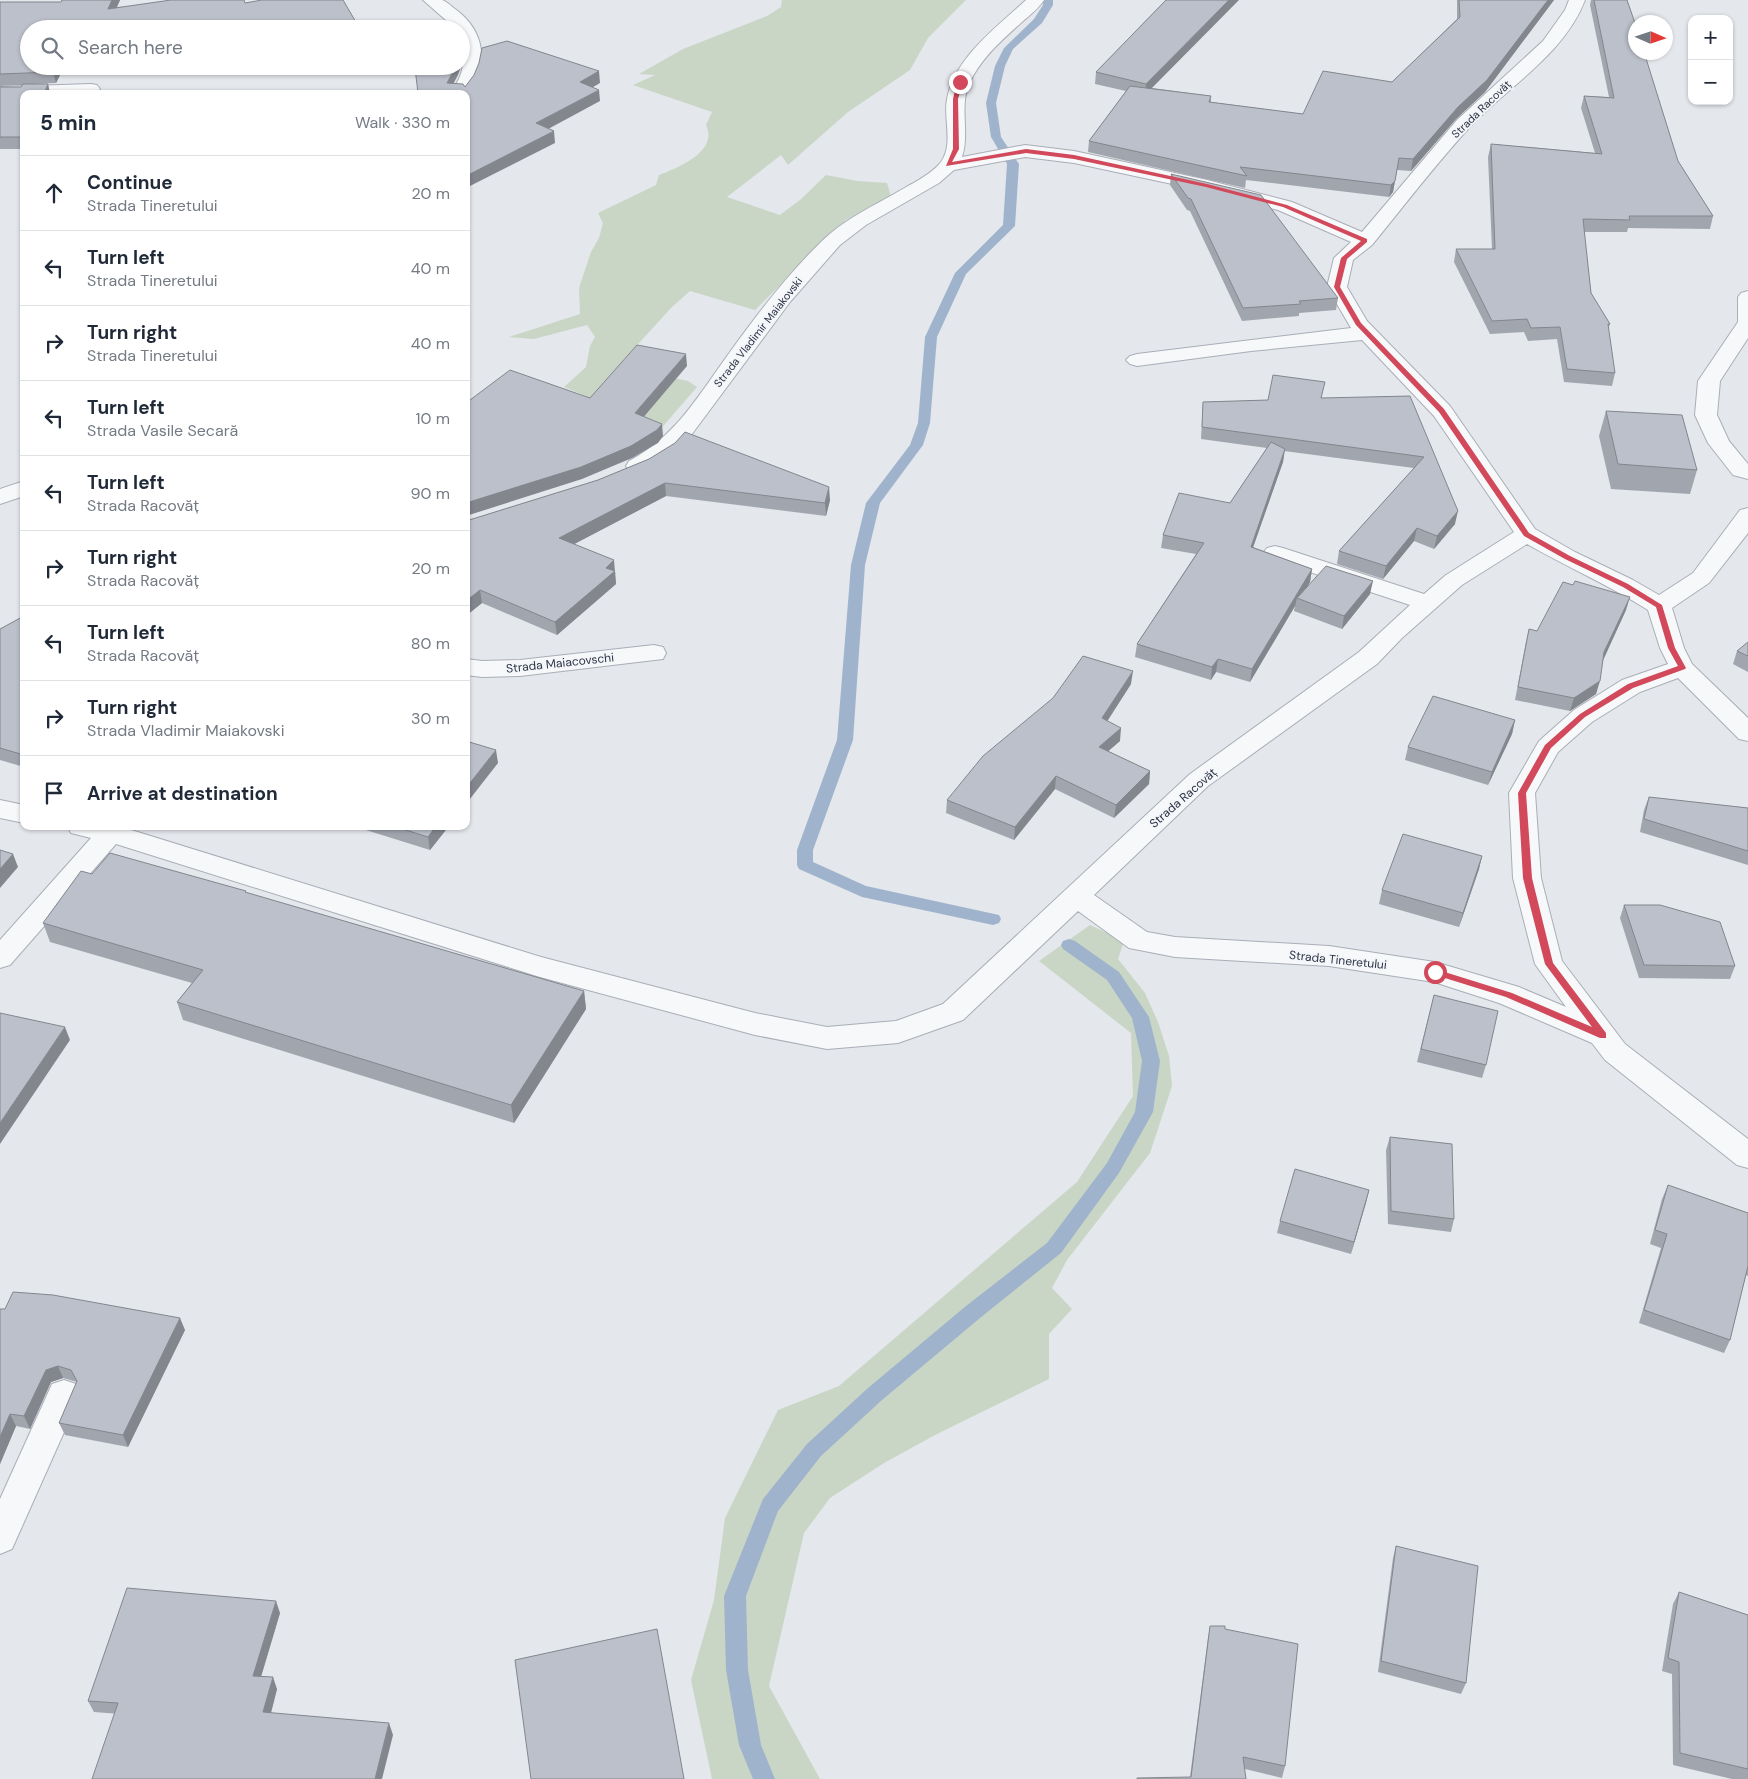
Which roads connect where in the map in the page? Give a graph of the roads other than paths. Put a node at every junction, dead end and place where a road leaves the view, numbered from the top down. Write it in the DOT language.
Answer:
graph roads {
  1 [pos="431,0"];
  2 [pos="1036,0"];
  3 [pos="1577,0"];
  4 [pos="456,20"];
  5 [pos="470,40"];
  6 [pos="470,75"];
  7 [pos="470,75"];
  8 [pos="91,89"];
  9 [pos="61,90"];
  10 [pos="462,90"];
  11 [pos="20,91"];
  12 [pos="0,92"];
  13 [pos="948,165"];
  14 [pos="1365,240"];
  15 [pos="1748,297"];
  16 [pos="1367,333"];
  17 [pos="1137,360"];
  18 [pos="1748,472"];
  19 [pos="616,475"];
  20 [pos="20,490"];
  21 [pos="0,497"];
  22 [pos="1748,515"];
  23 [pos="1527,534"];
  24 [pos="1275,553"];
  25 [pos="1428,602"];
  26 [pos="1659,606"];
  27 [pos="654,652"];
  28 [pos="470,668"];
  29 [pos="1682,668"];
  30 [pos="1748,733"];
  31 [pos="0,808"];
  32 [pos="20,813"];
  33 [pos="114,830"];
  34 [pos="1077,896"];
  35 [pos="0,958"];
  36 [pos="1603,1035"];
  37 [pos="1748,1156"];
  38 [pos="64,1394"];
  39 [pos="0,1538"];
  1 -- 4 [label="street"];
  2 -- 13 [label="street"];
  3 -- 14 [label="street, Strada Racovăț"];
  5 -- 7 [label="street"];
  6 -- 10 [label="street"];
  8 -- 9 [label="street"];
  11 -- 12 [label="street"];
  13 -- 14 [label="street"];
  13 -- 19 [label="street, Strada Vladimir Maiakovski"];
  14 -- 16 [label="street, Strada Racovăț"];
  15 -- 18 [label="street"];
  16 -- 17 [label="street"];
  16 -- 23 [label="street, Strada Racovăț"];
  20 -- 21 [label="street"];
  22 -- 26 [label="street"];
  23 -- 25 [label="street, Strada Racovăț"];
  23 -- 26 [label="street, Strada Racovăț"];
  24 -- 25 [label="street"];
  25 -- 34 [label="street, Strada Racovăț"];
  26 -- 29 [label="street"];
  27 -- 28 [label="street, Strada Maiacovschi"];
  29 -- 30 [label="street"];
  29 -- 36 [label="street, Strada Tineretului"];
  31 -- 32 [label="street"];
  33 -- 34 [label="street, Strada Racovăț"];
  33 -- 35 [label="street"];
  34 -- 36 [label="street, Strada Tineretului"];
  36 -- 37 [label="street, Strada Tineretului"];
  38 -- 39 [label="street"];
}
